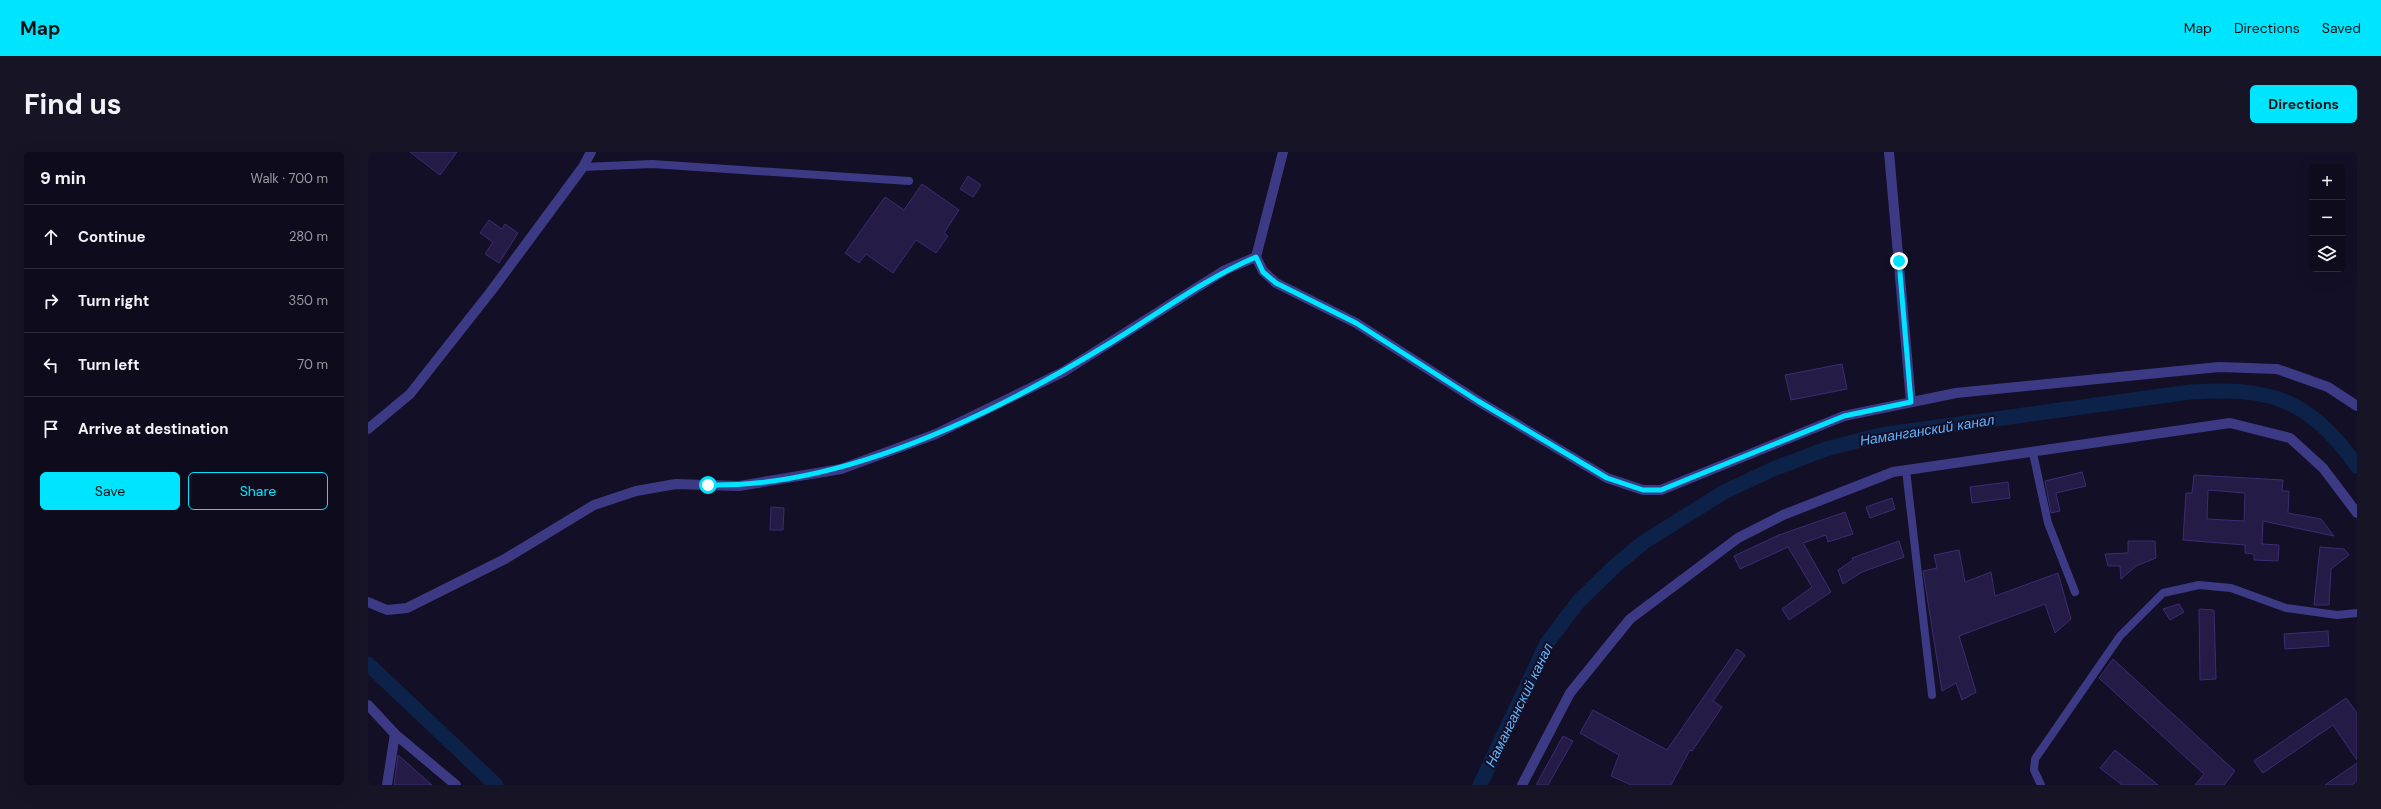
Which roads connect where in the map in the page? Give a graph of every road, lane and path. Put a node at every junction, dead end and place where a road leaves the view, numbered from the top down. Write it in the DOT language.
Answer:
graph roads {
  1 [pos="591,152"];
  2 [pos="1283,152"];
  3 [pos="1889,152"];
  4 [pos="583,167"];
  5 [pos="909,181"];
  6 [pos="1256,257"];
  7 [pos="1911,402"];
  8 [pos="2357,406"];
  9 [pos="368,429"];
  10 [pos="2033,453"];
  11 [pos="1906,470"];
  12 [pos="2357,513"];
  13 [pos="2076,592"];
  14 [pos="368,602"];
  15 [pos="2357,613"];
  16 [pos="1932,695"];
  17 [pos="368,705"];
  18 [pos="395,734"];
  19 [pos="387,785"];
  20 [pos="456,785"];
  21 [pos="1522,785"];
  22 [pos="2041,785"];
  1 -- 4 [label="street"];
  2 -- 6 [label="street"];
  3 -- 7 [label="street"];
  4 -- 5 [label="lane"];
  4 -- 9 [label="street"];
  6 -- 7 [label="street"];
  6 -- 14 [label="street"];
  7 -- 8 [label="street"];
  10 -- 11 [label="street"];
  10 -- 12 [label="street"];
  10 -- 13 [label="lane"];
  11 -- 16 [label="lane"];
  11 -- 21 [label="street"];
  15 -- 22 [label="lane"];
  17 -- 18 [label="street"];
  18 -- 19 [label="street"];
  18 -- 20 [label="street"];
}
